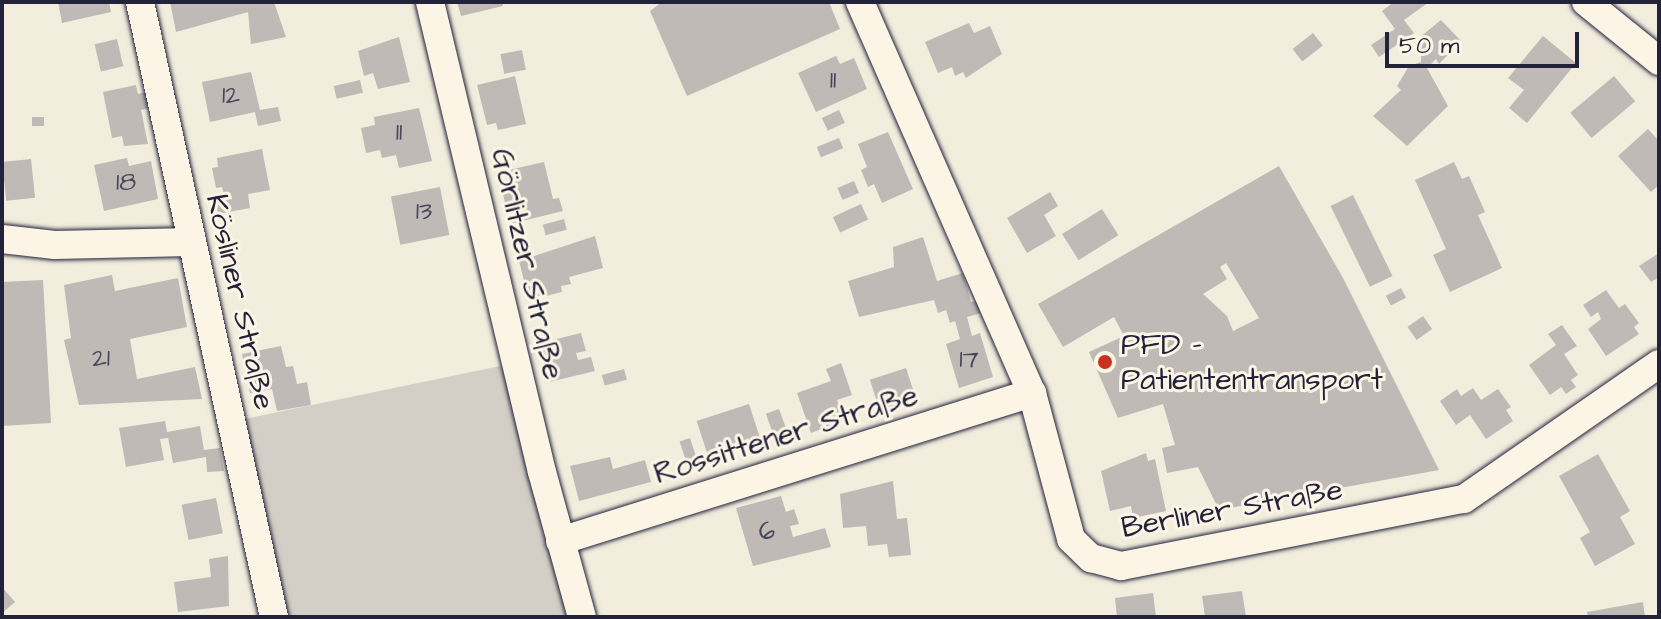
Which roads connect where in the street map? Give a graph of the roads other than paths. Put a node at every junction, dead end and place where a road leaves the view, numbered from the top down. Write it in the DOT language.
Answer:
graph roads {
  1 [pos="140,2"];
  2 [pos="430,2"];
  3 [pos="860,2"];
  4 [pos="1588,2"];
  5 [pos="1659,38"];
  6 [pos="1659,61"];
  7 [pos="2,239"];
  8 [pos="191,242"];
  9 [pos="1659,364"];
  10 [pos="1032,393"];
  11 [pos="560,541"];
  12 [pos="274,617"];
  13 [pos="582,617"];
  1 -- 8 [label="street, Kösliner Straße"];
  2 -- 11 [label="street, Görlitzer Straße"];
  3 -- 10 [label="street, Berliner Straße"];
  4 -- 5 [label="street"];
  4 -- 6 [label="street"];
  7 -- 8 [label="street"];
  8 -- 12 [label="street, Kösliner Straße"];
  9 -- 10 [label="street, Berliner Straße"];
  10 -- 11 [label="street, Rossittener Straße"];
  11 -- 13 [label="street, Görlitzer Straße"];
}
